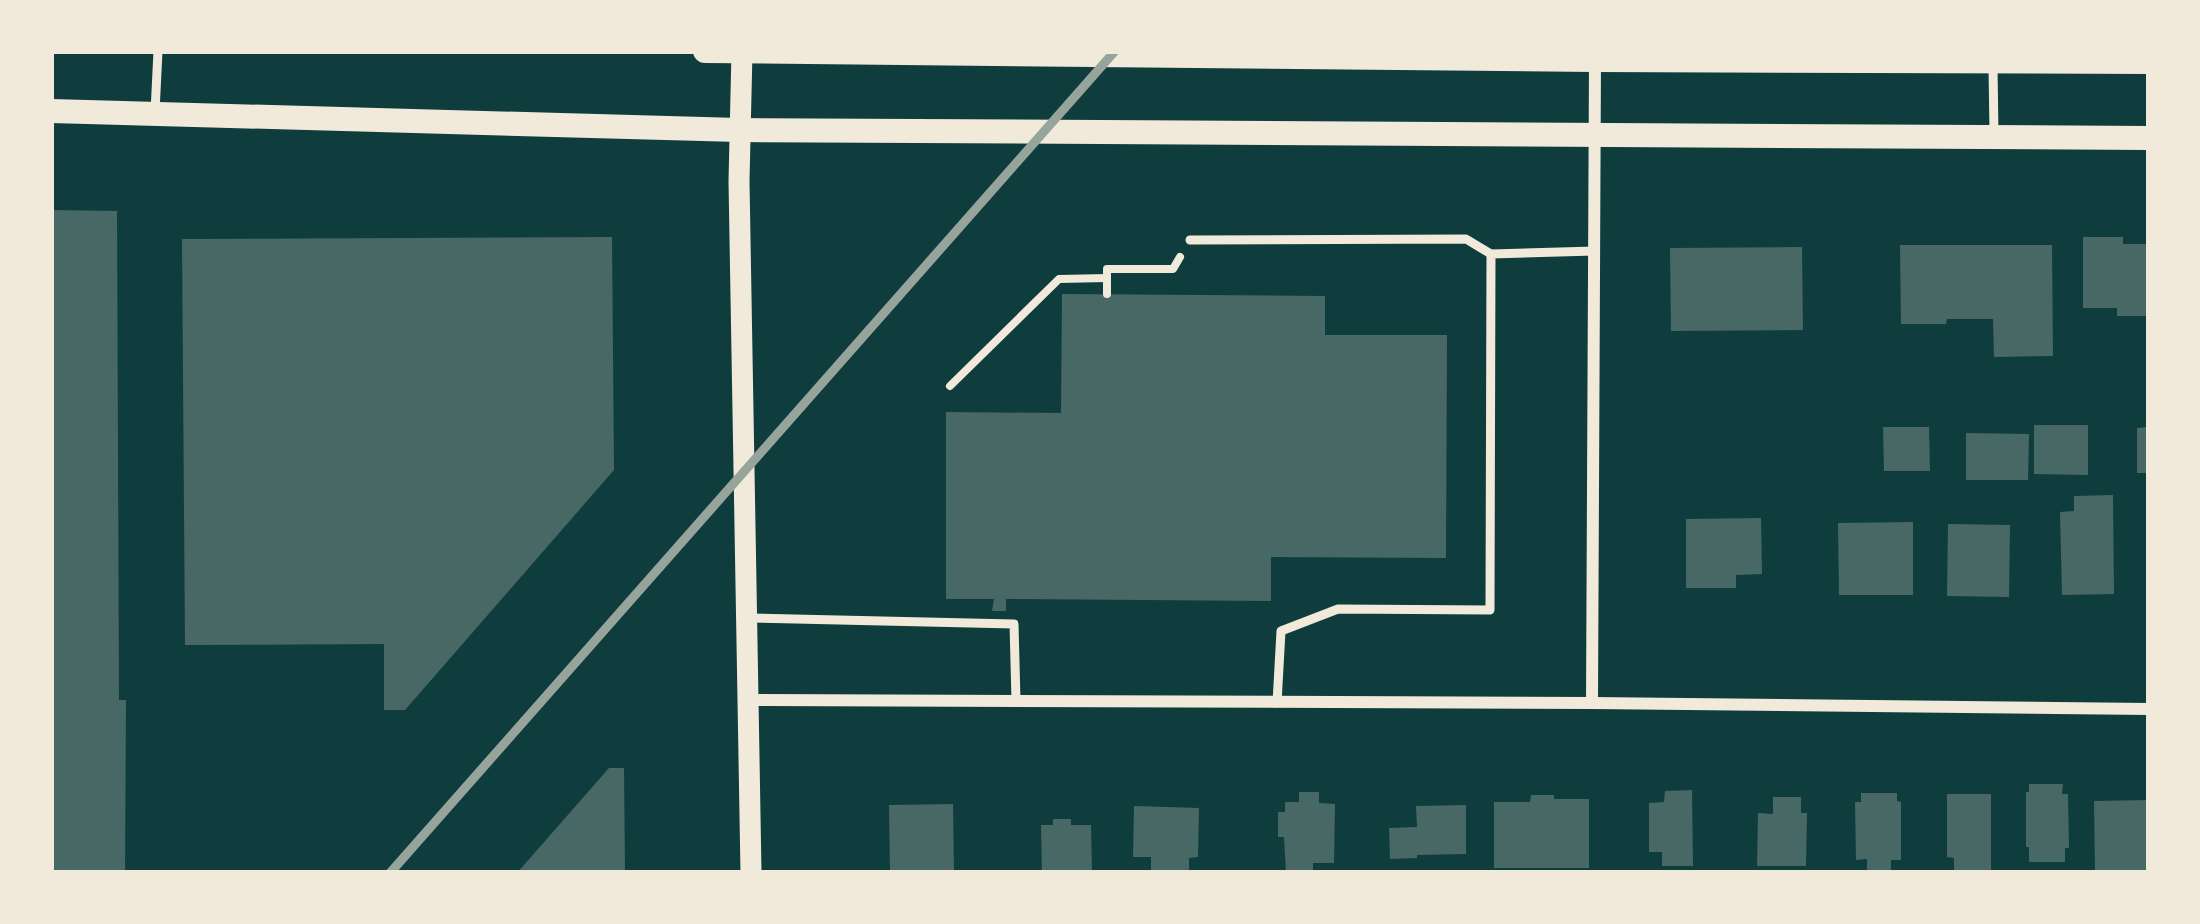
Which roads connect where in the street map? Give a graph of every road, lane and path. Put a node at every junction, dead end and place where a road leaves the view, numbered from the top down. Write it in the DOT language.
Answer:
graph roads {
  1 [pos="158,51"];
  2 [pos="705,51"];
  3 [pos="742,51"];
  4 [pos="1638,56"];
  5 [pos="1594,60"];
  6 [pos="1993,61"];
  7 [pos="2149,62"];
  8 [pos="51,111"];
  9 [pos="155,113"];
  10 [pos="740,130"];
  11 [pos="1595,134"];
  12 [pos="1994,137"];
  13 [pos="2149,138"];
  14 [pos="1190,240"];
  15 [pos="1595,251"];
  16 [pos="1491,254"];
  17 [pos="1107,278"];
  18 [pos="1107,294"];
  19 [pos="950,386"];
  20 [pos="749,618"];
  21 [pos="749,700"];
  22 [pos="1016,701"];
  23 [pos="1277,703"];
  24 [pos="1592,703"];
  25 [pos="2149,709"];
  26 [pos="751,873"];
  1 -- 9 [label="lane"];
  2 -- 3 [label="main road"];
  3 -- 5 [label="main road"];
  3 -- 10 [label="street"];
  4 -- 5 [label="main road"];
  4 -- 6 [label="main road"];
  5 -- 11 [label="street"];
  6 -- 7 [label="main road"];
  6 -- 12 [label="lane"];
  8 -- 9 [label="main road"];
  9 -- 10 [label="main road"];
  10 -- 11 [label="main road"];
  10 -- 20 [label="street"];
  11 -- 12 [label="main road"];
  11 -- 15 [label="street"];
  12 -- 13 [label="main road"];
  14 -- 16 [label="lane"];
  14 -- 17 [label="path"];
  15 -- 16 [label="lane"];
  15 -- 24 [label="street"];
  16 -- 23 [label="lane"];
  17 -- 18 [label="path"];
  17 -- 19 [label="path"];
  20 -- 21 [label="street"];
  20 -- 22 [label="lane"];
  21 -- 22 [label="street"];
  21 -- 26 [label="street"];
  22 -- 23 [label="street"];
  23 -- 24 [label="street"];
  24 -- 25 [label="street"];
}
